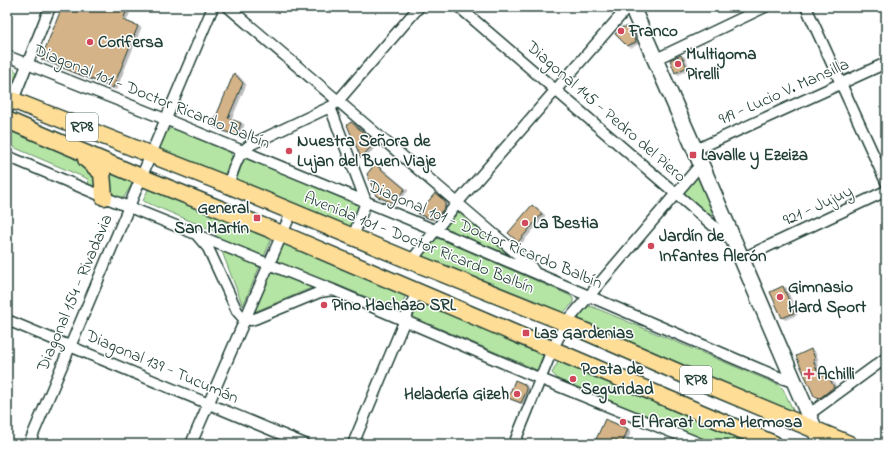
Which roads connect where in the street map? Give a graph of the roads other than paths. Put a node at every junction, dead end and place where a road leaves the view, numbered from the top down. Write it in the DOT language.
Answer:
graph roads {
  1 [pos="50,7"];
  2 [pos="213,7"];
  3 [pos="228,7"];
  4 [pos="419,7"];
  5 [pos="459,7"];
  6 [pos="628,7"];
  7 [pos="632,7"];
  8 [pos="766,7"];
  9 [pos="806,7"];
  10 [pos="7,56"];
  11 [pos="656,59"];
  12 [pos="886,63"];
  13 [pos="27,64"];
  14 [pos="841,84"];
  15 [pos="555,89"];
  16 [pos="9,103"];
  17 [pos="334,104"];
  18 [pos="165,119"];
  19 [pos="7,120"];
  20 [pos="242,150"];
  21 [pos="78,151"];
  22 [pos="152,154"];
  23 [pos="7,156"];
  24 [pos="698,157"];
  25 [pos="141,177"];
  26 [pos="886,182"];
  27 [pos="228,185"];
  28 [pos="886,191"];
  29 [pos="676,193"];
  30 [pos="104,197"];
  31 [pos="366,202"];
  32 [pos="458,202"];
  33 [pos="128,207"];
  34 [pos="292,211"];
  35 [pos="435,230"];
  36 [pos="196,234"];
  37 [pos="282,234"];
  38 [pos="352,237"];
  39 [pos="733,239"];
  40 [pos="741,259"];
  41 [pos="411,262"];
  42 [pos="269,264"];
  43 [pos="535,272"];
  44 [pos="333,290"];
  45 [pos="416,291"];
  46 [pos="588,296"];
  47 [pos="244,319"];
  48 [pos="7,320"];
  49 [pos="403,321"];
  50 [pos="566,323"];
  51 [pos="70,346"];
  52 [pos="552,350"];
  53 [pos="886,358"];
  54 [pos="541,379"];
  55 [pos="793,382"];
  56 [pos="208,404"];
  57 [pos="811,422"];
  58 [pos="678,440"];
  59 [pos="29,444"];
  60 [pos="191,444"];
  61 [pos="305,444"];
  62 [pos="353,444"];
  63 [pos="514,444"];
  64 [pos="701,444"];
  65 [pos="774,444"];
  66 [pos="821,444"];
  67 [pos="849,444"];
  1 -- 13 [label="street"];
  2 -- 18 [label="street, Diagonal 154 - Rivadavia"];
  3 -- 17 [label="street"];
  4 -- 17 [label="street"];
  5 -- 15 [label="street, Diagonal 145 - Pedro del Piero"];
  6 -- 15 [label="street"];
  7 -- 11 [label="main road"];
  8 -- 11 [label="street"];
  9 -- 14 [label="street"];
  10 -- 13 [label="street, Diagonal 101 - Doctor Ricardo Balbín"];
  11 -- 24 [label="main road"];
  12 -- 14 [label="street, 919 - Lucio V. Mansilla"];
  13 -- 16 [label="street"];
  13 -- 18 [label="street, Diagonal 101 - Doctor Ricardo Balbín"];
  14 -- 24 [label="street, 919 - Lucio V. Mansilla"];
  14 -- 26 [label="street"];
  15 -- 29 [label="street, Diagonal 145 - Pedro del Piero"];
  15 -- 32 [label="street"];
  16 -- 22 [label="main road, Avenida 101 - Doctor Ricardo Balbín / RP8"];
  17 -- 20 [label="street"];
  17 -- 31 [label="street"];
  17 -- 32 [label="street"];
  18 -- 20 [label="street, Diagonal 101 - Doctor Ricardo Balbín"];
  18 -- 22 [label="street, Diagonal 154 - Rivadavia"];
  19 -- 21 [label="main road, RP8"];
  20 -- 27 [label="street"];
  20 -- 31 [label="street, Diagonal 101 - Doctor Ricardo Balbín"];
  21 -- 25 [label="main road, RP8"];
  21 -- 30 [label="main road"];
  22 -- 25 [label="street, Diagonal 154 - Rivadavia"];
  22 -- 27 [label="main road, Avenida 101 - Doctor Ricardo Balbín / RP8"];
  23 -- 30 [label="street"];
  24 -- 29 [label="street"];
  24 -- 39 [label="main road"];
  25 -- 33 [label="street, Diagonal 154 - Rivadavia"];
  25 -- 37 [label="main road, RP8"];
  27 -- 34 [label="main road, Avenida 101 - Doctor Ricardo Balbín / RP8"];
  28 -- 40 [label="street, 921 - Jujuy"];
  29 -- 39 [label="street, Diagonal 145 - Pedro del Piero"];
  29 -- 46 [label="street"];
  30 -- 33 [label="street"];
  31 -- 35 [label="street, Diagonal 101 - Doctor Ricardo Balbín"];
  31 -- 38 [label="street"];
  32 -- 35 [label="street"];
  32 -- 43 [label="street"];
  33 -- 36 [label="street"];
  33 -- 51 [label="street, Diagonal 154 - Rivadavia"];
  34 -- 37 [label="street"];
  34 -- 38 [label="main road, Avenida 101 - Doctor Ricardo Balbín / RP8"];
  35 -- 41 [label="street"];
  35 -- 43 [label="street, Diagonal 101 - Doctor Ricardo Balbín"];
  36 -- 42 [label="street"];
  36 -- 47 [label="street"];
  37 -- 42 [label="street"];
  37 -- 45 [label="main road, RP8"];
  38 -- 41 [label="main road, Avenida 101 - Doctor Ricardo Balbín / RP8"];
  39 -- 40 [label="main road"];
  40 -- 55 [label="main road"];
  41 -- 50 [label="main road, Avenida 101 - Doctor Ricardo Balbín / RP8"];
  42 -- 44 [label="street"];
  42 -- 47 [label="street"];
  43 -- 46 [label="street, Diagonal 101 - Doctor Ricardo Balbín"];
  44 -- 47 [label="street"];
  44 -- 49 [label="street"];
  45 -- 49 [label="street"];
  45 -- 52 [label="main road, RP8"];
  46 -- 50 [label="street"];
  46 -- 55 [label="street, Diagonal 101 - Doctor Ricardo Balbín"];
  47 -- 56 [label="street"];
  48 -- 51 [label="street, Diagonal 139 - Tucumán"];
  49 -- 54 [label="street"];
  49 -- 62 [label="street"];
  50 -- 52 [label="street"];
  50 -- 57 [label="main road, Avenida 101 - Doctor Ricardo Balbín / RP8"];
  51 -- 56 [label="street, Diagonal 139 - Tucumán"];
  51 -- 59 [label="street, Diagonal 154 - Rivadavia"];
  52 -- 54 [label="street"];
  52 -- 65 [label="main road, RP8"];
  53 -- 57 [label="street"];
  54 -- 58 [label="street"];
  54 -- 63 [label="street"];
  55 -- 57 [label="main road"];
  56 -- 60 [label="street"];
  56 -- 61 [label="street, Diagonal 139 - Tucumán"];
  57 -- 66 [label="main road"];
  57 -- 67 [label="main road, RP8"];
  58 -- 64 [label="street"];
}
